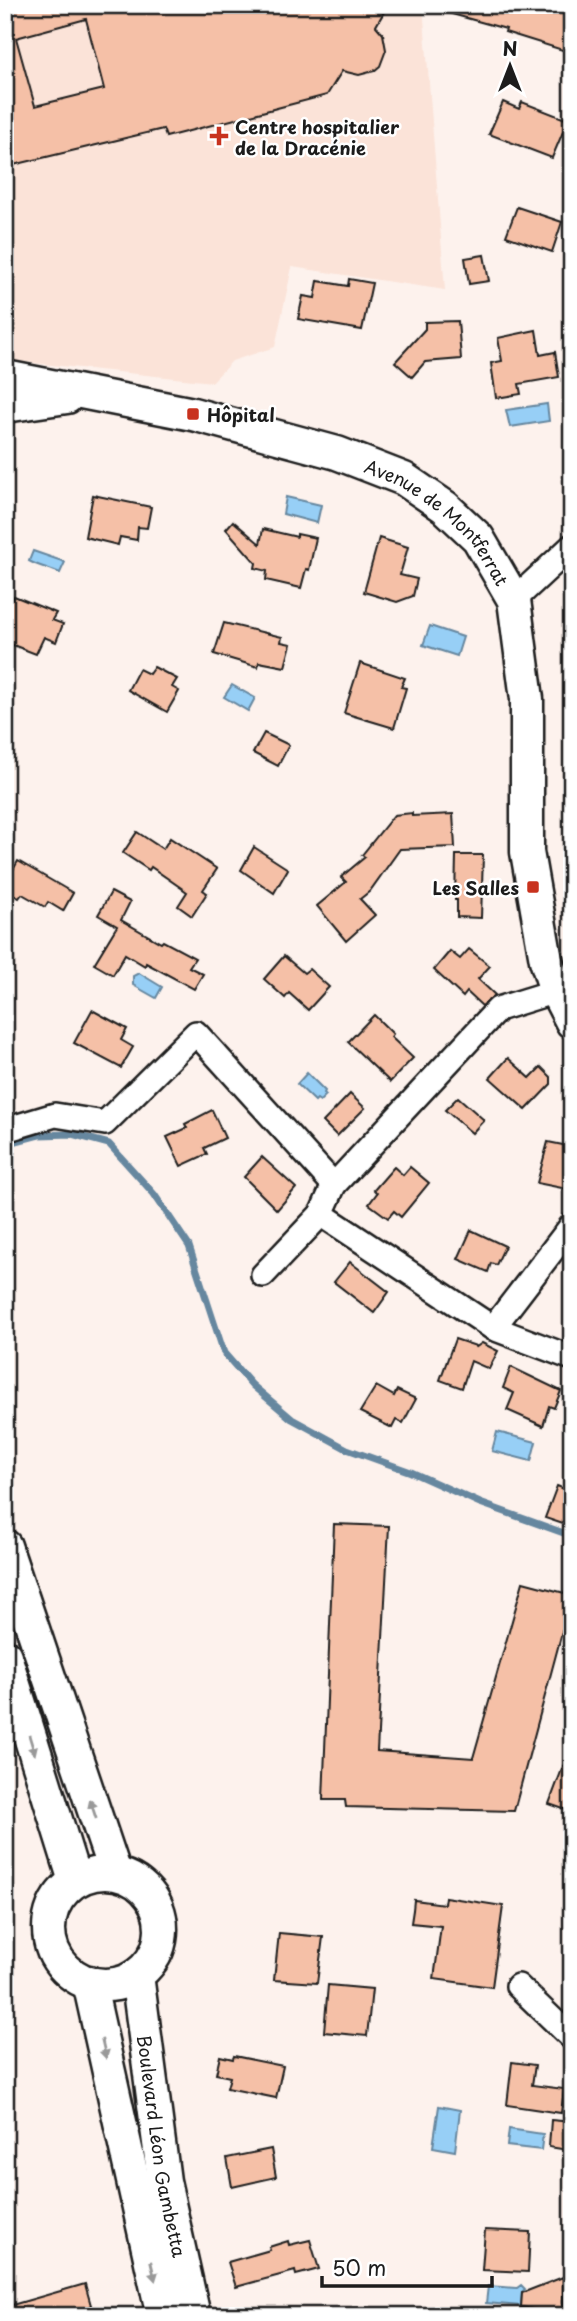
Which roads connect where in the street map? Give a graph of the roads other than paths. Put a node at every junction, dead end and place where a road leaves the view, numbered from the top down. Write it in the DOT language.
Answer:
graph roads {
  1 [pos="5,377"];
  2 [pos="93,393"];
  3 [pos="5,406"];
  4 [pos="572,546"];
  5 [pos="513,600"];
  6 [pos="556,991"];
  7 [pos="572,1021"];
  8 [pos="5,1130"];
  9 [pos="334,1185"];
  10 [pos="321,1214"];
  11 [pos="572,1225"];
  12 [pos="263,1275"];
  13 [pos="493,1328"];
  14 [pos="572,1357"];
  15 [pos="5,1546"];
  16 [pos="5,1656"];
  17 [pos="115,1873"];
  18 [pos="75,1881"];
  19 [pos="137,1975"];
  20 [pos="89,1982"];
  21 [pos="518,1986"];
  22 [pos="572,2038"];
  23 [pos="163,2316"];
  24 [pos="194,2316"];
  1 -- 2 [label="main road, Avenue de Montferrat"];
  2 -- 3 [label="main road"];
  2 -- 5 [label="main road, Avenue de Montferrat"];
  4 -- 5 [label="street"];
  5 -- 6 [label="main road, Avenue de Montferrat"];
  6 -- 7 [label="main road, Avenue de Montferrat"];
  6 -- 9 [label="street"];
  8 -- 9 [label="street"];
  9 -- 10 [label="street"];
  10 -- 12 [label="street"];
  10 -- 13 [label="street"];
  11 -- 13 [label="street"];
  13 -- 14 [label="street"];
  17 -- 15 [label="main road, one-way"];
  16 -- 18 [label="main road, one-way"];
  17 -- 18 [label="main road"];
  17 -- 19 [label="main road"];
  18 -- 20 [label="main road"];
  19 -- 20 [label="main road"];
  19 -- 24 [label="main road, Boulevard Léon Gambetta"];
  20 -- 23 [label="main road, Boulevard Léon Gambetta, one-way"];
  21 -- 22 [label="street"];
}
